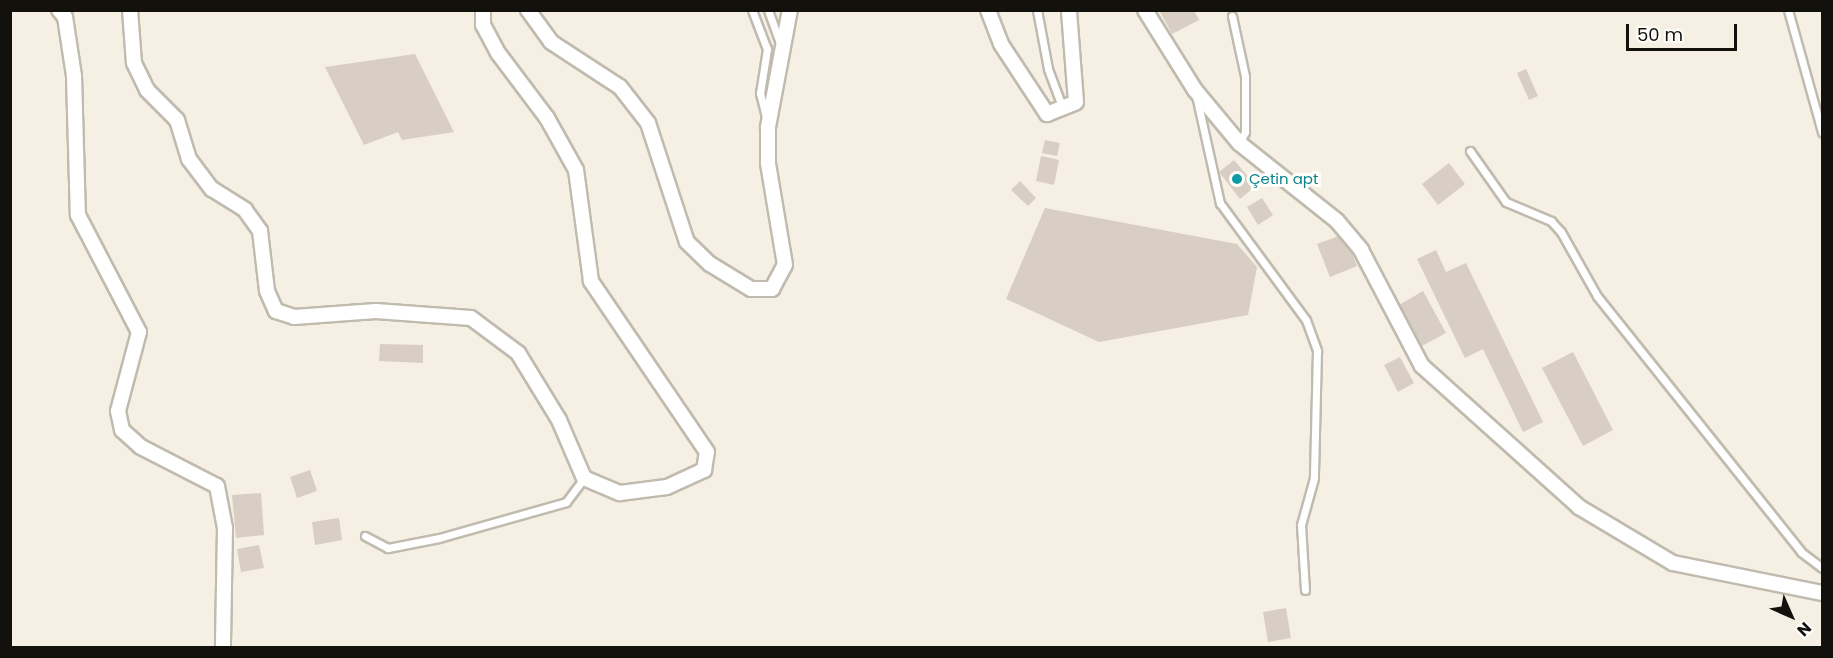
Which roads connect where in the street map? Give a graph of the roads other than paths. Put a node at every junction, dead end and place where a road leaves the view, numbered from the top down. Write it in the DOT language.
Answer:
graph roads {
  1 [pos="58,10"];
  2 [pos="130,10"];
  3 [pos="483,10"];
  4 [pos="528,10"];
  5 [pos="752,10"];
  6 [pos="768,10"];
  7 [pos="790,10"];
  8 [pos="988,10"];
  9 [pos="1037,10"];
  10 [pos="1069,10"];
  11 [pos="1145,10"];
  12 [pos="1788,10"];
  13 [pos="1232,16"];
  14 [pos="782,48"];
  15 [pos="1195,90"];
  16 [pos="1063,110"];
  17 [pos="768,127"];
  18 [pos="1822,132"];
  19 [pos="1239,143"];
  20 [pos="1470,151"];
  21 [pos="584,478"];
  22 [pos="365,536"];
  23 [pos="1822,568"];
  24 [pos="1305,591"];
  25 [pos="1822,593"];
  26 [pos="223,648"];
  1 -- 26 [label="street"];
  2 -- 21 [label="street"];
  3 -- 21 [label="street"];
  4 -- 17 [label="street"];
  5 -- 17 [label="lane"];
  6 -- 14 [label="lane"];
  7 -- 14 [label="street"];
  8 -- 16 [label="street"];
  9 -- 16 [label="lane"];
  10 -- 16 [label="street"];
  11 -- 15 [label="street"];
  12 -- 18 [label="lane"];
  13 -- 19 [label="lane"];
  14 -- 17 [label="street"];
  15 -- 19 [label="street"];
  15 -- 24 [label="lane"];
  19 -- 25 [label="street"];
  20 -- 23 [label="lane"];
  21 -- 22 [label="lane"];
}
